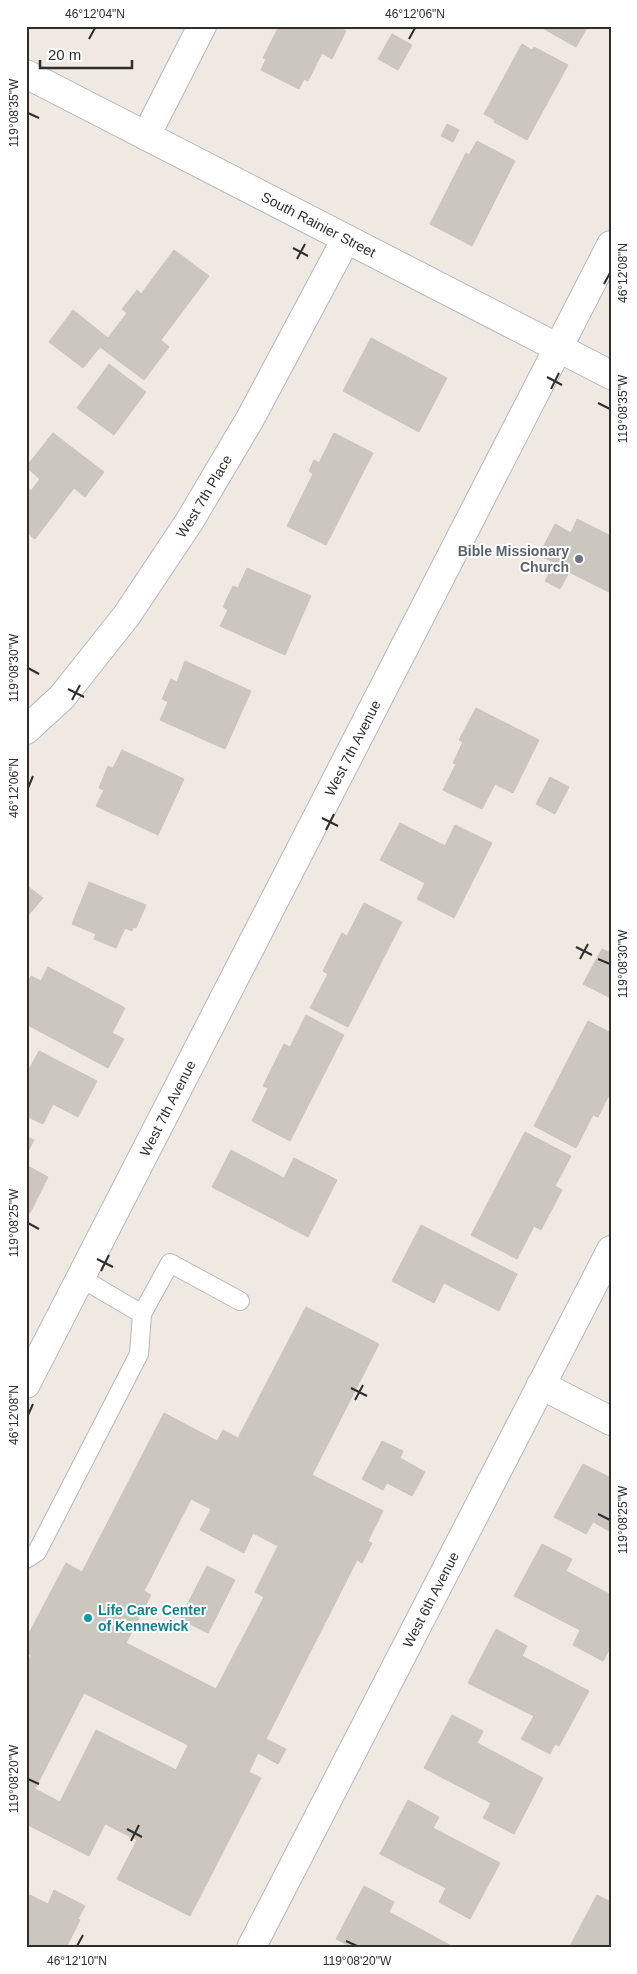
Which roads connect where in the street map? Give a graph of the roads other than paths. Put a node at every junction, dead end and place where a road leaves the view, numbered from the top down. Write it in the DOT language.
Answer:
graph roads {
  1 [pos="202,26"];
  2 [pos="26,74"];
  3 [pos="146,136"];
  4 [pos="346,239"];
  5 [pos="611,245"];
  6 [pos="558,348"];
  7 [pos="611,375"];
  8 [pos="26,730"];
  9 [pos="611,1250"];
  10 [pos="81,1278"];
  11 [pos="240,1301"];
  12 [pos="142,1314"];
  13 [pos="26,1384"];
  14 [pos="541,1385"];
  15 [pos="611,1421"];
  16 [pos="26,1559"];
  17 [pos="251,1948"];
  1 -- 3 [label="street"];
  2 -- 3 [label="street, South Rainier Street"];
  3 -- 4 [label="street, South Rainier Street"];
  4 -- 6 [label="street, South Rainier Street"];
  4 -- 8 [label="street, West 7th Place"];
  5 -- 6 [label="street, West 7th Avenue"];
  6 -- 7 [label="street, South Rainier Street"];
  6 -- 10 [label="street, West 7th Avenue"];
  9 -- 14 [label="street, West 6th Avenue"];
  10 -- 12 [label="lane"];
  10 -- 13 [label="street, West 7th Avenue"];
  11 -- 12 [label="lane"];
  12 -- 16 [label="lane"];
  14 -- 15 [label="street"];
  14 -- 17 [label="street, West 6th Avenue"];
}
